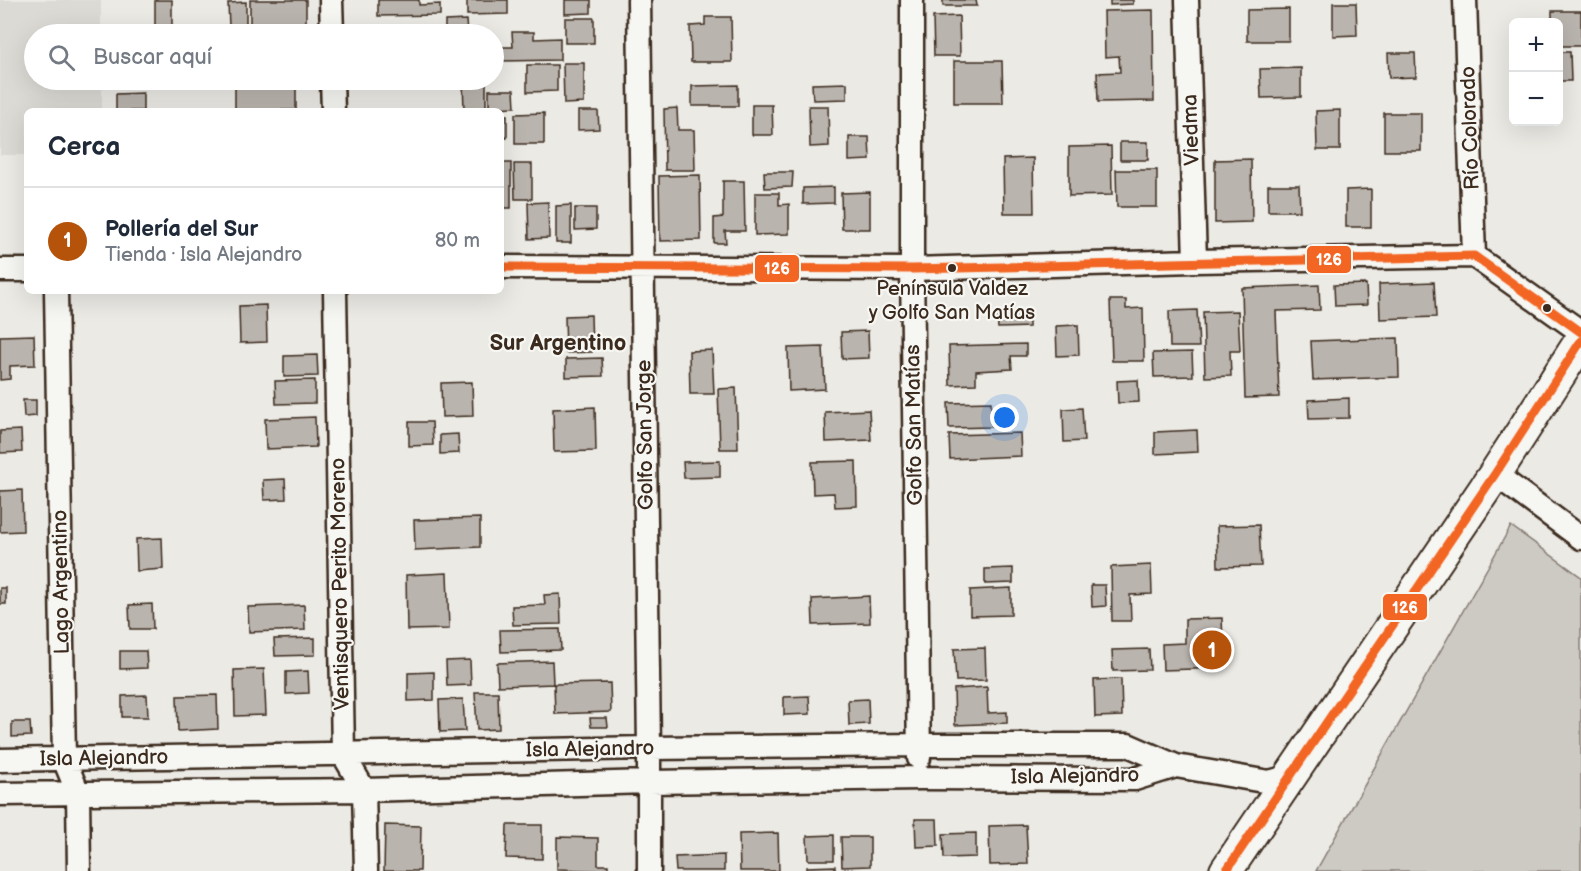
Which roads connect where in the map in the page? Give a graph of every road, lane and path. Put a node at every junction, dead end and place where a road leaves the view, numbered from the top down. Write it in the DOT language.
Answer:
graph roads {
  1 [pos="331,0"];
  2 [pos="639,0"];
  3 [pos="912,0"];
  4 [pos="1187,0"];
  5 [pos="1465,0"];
  6 [pos="332,24"];
  7 [pos="332,90"];
  8 [pos="333,108"];
  9 [pos="1474,256"];
  10 [pos="1195,261"];
  11 [pos="504,267"];
  12 [pos="644,268"];
  13 [pos="912,269"];
  14 [pos="0,270"];
  15 [pos="24,270"];
  16 [pos="56,294"];
  17 [pos="335,294"];
  18 [pos="1581,332"];
  19 [pos="1581,340"];
  20 [pos="1495,474"];
  21 [pos="1581,538"];
  22 [pos="919,745"];
  23 [pos="649,748"];
  24 [pos="343,754"];
  25 [pos="64,759"];
  26 [pos="0,760"];
  27 [pos="1176,766"];
  28 [pos="1292,776"];
  29 [pos="920,777"];
  30 [pos="649,782"];
  31 [pos="364,790"];
  32 [pos="78,793"];
  33 [pos="0,794"];
  34 [pos="79,871"];
  35 [pos="366,871"];
  36 [pos="649,871"];
  37 [pos="1226,871"];
  1 -- 6 [label="street"];
  2 -- 12 [label="street, Golfo San Jorge"];
  3 -- 13 [label="street, Golfo San Matías"];
  4 -- 10 [label="street, Viedma"];
  5 -- 9 [label="street, Río Colorado"];
  7 -- 8 [label="street"];
  9 -- 10 [label="street"];
  9 -- 18 [label="street"];
  10 -- 13 [label="street"];
  11 -- 12 [label="street"];
  12 -- 13 [label="street"];
  12 -- 23 [label="street, Golfo San Jorge"];
  13 -- 22 [label="street, Golfo San Matías"];
  14 -- 15 [label="street"];
  16 -- 25 [label="street, Lago Argentino"];
  17 -- 24 [label="street, Ventisquero Perito Moreno"];
  19 -- 20 [label="main road"];
  20 -- 21 [label="street"];
  20 -- 28 [label="main road"];
  22 -- 23 [label="street, Isla Alejandro"];
  22 -- 27 [label="street, Isla Alejandro"];
  22 -- 29 [label="street, Golfo San Matías"];
  23 -- 24 [label="street, Isla Alejandro"];
  23 -- 30 [label="street, Golfo San Jorge"];
  24 -- 25 [label="street, Isla Alejandro"];
  24 -- 31 [label="street, Ventisquero Perito Moreno"];
  25 -- 26 [label="street, Isla Alejandro"];
  25 -- 32 [label="street, Lago Argentino"];
  27 -- 28 [label="street, Isla Alejandro"];
  27 -- 29 [label="street, Isla Alejandro"];
  28 -- 37 [label="main road"];
  29 -- 30 [label="street, Isla Alejandro"];
  30 -- 31 [label="street, Isla Alejandro"];
  30 -- 36 [label="street, Golfo San Jorge"];
  31 -- 32 [label="street, Isla Alejandro"];
  31 -- 35 [label="street, Ventisquero Perito Moreno"];
  32 -- 33 [label="street, Isla Alejandro"];
  32 -- 34 [label="street, Lago Argentino"];
}
